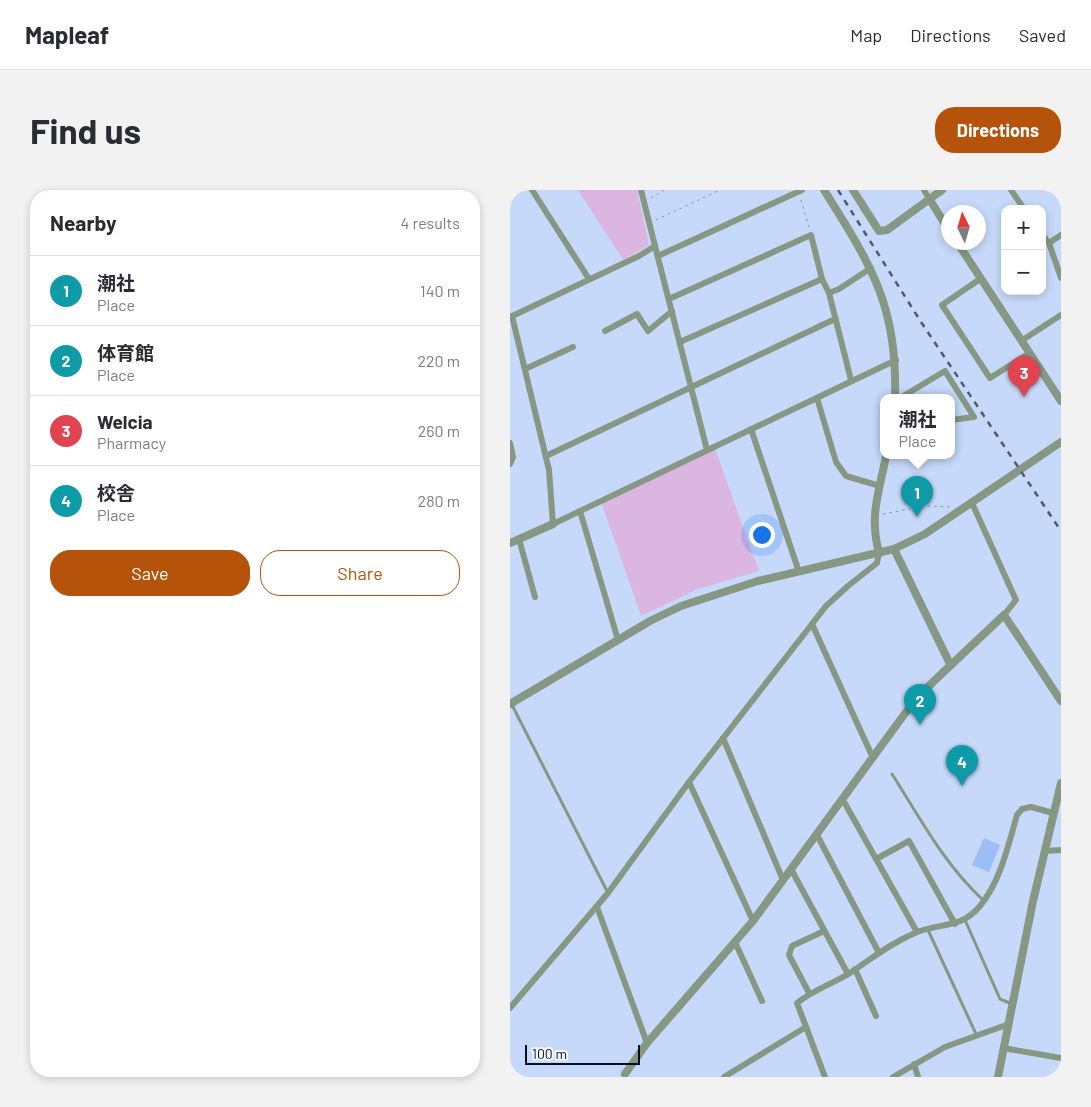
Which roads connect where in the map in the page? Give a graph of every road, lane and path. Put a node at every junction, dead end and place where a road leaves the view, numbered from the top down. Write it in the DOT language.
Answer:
graph roads {
  1 [pos="532,190"];
  2 [pos="641,190"];
  3 [pos="720,190"];
  4 [pos="824,190"];
  5 [pos="853,190"];
  6 [pos="924,190"];
  7 [pos="942,190"];
  8 [pos="1011,190"];
  9 [pos="800,191"];
  10 [pos="930,200"];
  11 [pos="1021,205"];
  12 [pos="654,216"];
  13 [pos="941,218"];
  14 [pos="1061,234"];
  15 [pos="811,235"];
  16 [pos="1046,239"];
  17 [pos="1049,243"];
  18 [pos="655,246"];
  19 [pos="962,250"];
  20 [pos="658,256"];
  21 [pos="871,268"];
  22 [pos="1061,278"];
  23 [pos="589,279"];
  24 [pos="980,279"];
  25 [pos="822,280"];
  26 [pos="828,293"];
  27 [pos="669,298"];
  28 [pos="672,311"];
  29 [pos="1061,315"];
  30 [pos="511,317"];
  31 [pos="835,319"];
  32 [pos="604,331"];
  33 [pos="1021,341"];
  34 [pos="680,342"];
  35 [pos="573,347"];
  36 [pos="1028,354"];
  37 [pos="896,360"];
  38 [pos="525,369"];
  39 [pos="851,380"];
  40 [pos="691,387"];
  41 [pos="895,394"];
  42 [pos="907,394"];
  43 [pos="817,398"];
  44 [pos="1061,401"];
  45 [pos="955,420"];
  46 [pos="751,429"];
  47 [pos="1061,442"];
  48 [pos="510,443"];
  49 [pos="707,450"];
  50 [pos="546,456"];
  51 [pos="885,459"];
  52 [pos="510,464"];
  53 [pos="880,486"];
  54 [pos="972,503"];
  55 [pos="954,507"];
  56 [pos="580,511"];
  57 [pos="874,514"];
  58 [pos="553,524"];
  59 [pos="519,539"];
  60 [pos="510,542"];
  61 [pos="894,549"];
  62 [pos="879,553"];
  63 [pos="799,572"];
  64 [pos="535,597"];
  65 [pos="1004,615"];
  66 [pos="812,624"];
  67 [pos="618,640"];
  68 [pos="950,664"];
  69 [pos="1061,701"];
  70 [pos="510,704"];
  71 [pos="723,738"];
  72 [pos="873,758"];
  73 [pos="892,774"];
  74 [pos="689,782"];
  75 [pos="1061,783"];
  76 [pos="843,800"];
  77 [pos="1053,813"];
  78 [pos="816,835"];
  79 [pos="1061,850"];
  80 [pos="1045,851"];
  81 [pos="876,859"];
  82 [pos="791,869"];
  83 [pos="783,880"];
  84 [pos="608,893"];
  85 [pos="984,900"];
  86 [pos="596,907"];
  87 [pos="965,920"];
  88 [pos="753,922"];
  89 [pos="956,924"];
  90 [pos="928,929"];
  91 [pos="824,931"];
  92 [pos="917,932"];
  93 [pos="735,942"];
  94 [pos="879,953"];
  95 [pos="855,969"];
  96 [pos="848,974"];
  97 [pos="809,993"];
  98 [pos="762,1001"];
  99 [pos="1013,1005"];
  100 [pos="510,1008"];
  101 [pos="876,1016"];
  102 [pos="1009,1024"];
  103 [pos="806,1027"];
  104 [pos="976,1034"];
  105 [pos="647,1043"];
  106 [pos="1003,1048"];
  107 [pos="1061,1058"];
  108 [pos="914,1064"];
  109 [pos="624,1076"];
  110 [pos="724,1077"];
  111 [pos="825,1077"];
  112 [pos="893,1077"];
  113 [pos="918,1077"];
  114 [pos="998,1077"];
  1 -- 23 [label="street"];
  2 -- 18 [label="street"];
  3 -- 12 [label="path"];
  4 -- 21 [label="street"];
  5 -- 10 [label="street"];
  6 -- 10 [label="street"];
  7 -- 10 [label="street"];
  8 -- 11 [label="street"];
  9 -- 15 [label="path"];
  9 -- 20 [label="street"];
  10 -- 13 [label="street"];
  14 -- 17 [label="street"];
  15 -- 25 [label="street"];
  15 -- 27 [label="street"];
  16 -- 17 [label="street"];
  17 -- 22 [label="street"];
  18 -- 20 [label="street"];
  18 -- 23 [label="street"];
  19 -- 24 [label="street"];
  20 -- 27 [label="street"];
  21 -- 26 [label="street"];
  21 -- 37 [label="street"];
  23 -- 30 [label="street"];
  24 -- 33 [label="street"];
  24 -- 36 [label="street"];
  25 -- 26 [label="street"];
  25 -- 34 [label="street"];
  26 -- 31 [label="street"];
  27 -- 28 [label="street"];
  28 -- 32 [label="street"];
  28 -- 34 [label="street"];
  29 -- 33 [label="street"];
  30 -- 38 [label="street"];
  31 -- 39 [label="street"];
  31 -- 40 [label="street"];
  33 -- 36 [label="street"];
  34 -- 40 [label="street"];
  35 -- 38 [label="street"];
  36 -- 44 [label="street"];
  37 -- 39 [label="street"];
  37 -- 41 [label="street"];
  38 -- 50 [label="street"];
  39 -- 43 [label="street"];
  40 -- 49 [label="street"];
  40 -- 50 [label="street"];
  42 -- 45 [label="street"];
  43 -- 46 [label="street"];
  43 -- 53 [label="street"];
  46 -- 49 [label="street"];
  46 -- 63 [label="street"];
  47 -- 54 [label="street"];
  48 -- 52 [label="street"];
  49 -- 56 [label="street"];
  50 -- 58 [label="street"];
  51 -- 53 [label="street"];
  53 -- 57 [label="street"];
  54 -- 61 [label="street"];
  54 -- 65 [label="street"];
  55 -- 57 [label="path"];
  56 -- 58 [label="street"];
  56 -- 67 [label="street"];
  57 -- 62 [label="street"];
  58 -- 59 [label="street"];
  59 -- 60 [label="street"];
  59 -- 64 [label="street"];
  61 -- 62 [label="street"];
  61 -- 68 [label="street"];
  62 -- 63 [label="street"];
  62 -- 66 [label="street"];
  63 -- 67 [label="street"];
  65 -- 68 [label="street"];
  65 -- 69 [label="street"];
  66 -- 71 [label="street"];
  66 -- 72 [label="street"];
  67 -- 70 [label="street"];
  68 -- 72 [label="street"];
  70 -- 84 [label="lane"];
  71 -- 74 [label="street"];
  71 -- 83 [label="street"];
  72 -- 76 [label="street"];
  73 -- 85 [label="lane"];
  74 -- 84 [label="street"];
  74 -- 88 [label="street"];
  75 -- 77 [label="street"];
  76 -- 78 [label="street"];
  76 -- 81 [label="street"];
  77 -- 80 [label="street"];
  77 -- 85 [label="street"];
  78 -- 82 [label="street"];
  78 -- 94 [label="street"];
  79 -- 80 [label="street"];
  80 -- 99 [label="street"];
  81 -- 89 [label="street"];
  81 -- 92 [label="street"];
  82 -- 83 [label="street"];
  82 -- 91 [label="street"];
  83 -- 88 [label="street"];
  84 -- 86 [label="street"];
  85 -- 87 [label="street"];
  86 -- 100 [label="street"];
  86 -- 105 [label="street"];
  87 -- 89 [label="street"];
  87 -- 99 [label="lane"];
  88 -- 93 [label="street"];
  89 -- 90 [label="street"];
  90 -- 92 [label="street"];
  90 -- 104 [label="lane"];
  91 -- 96 [label="street"];
  91 -- 97 [label="street"];
  92 -- 94 [label="street"];
  93 -- 98 [label="street"];
  93 -- 105 [label="street"];
  94 -- 95 [label="street"];
  95 -- 96 [label="street"];
  95 -- 101 [label="street"];
  96 -- 97 [label="street"];
  97 -- 103 [label="street"];
  99 -- 102 [label="street"];
  102 -- 104 [label="street"];
  102 -- 106 [label="street"];
  103 -- 110 [label="street"];
  103 -- 111 [label="street"];
  104 -- 108 [label="street"];
  105 -- 109 [label="street"];
  106 -- 107 [label="street"];
  106 -- 114 [label="street"];
  108 -- 112 [label="street"];
  108 -- 113 [label="street"];
}
